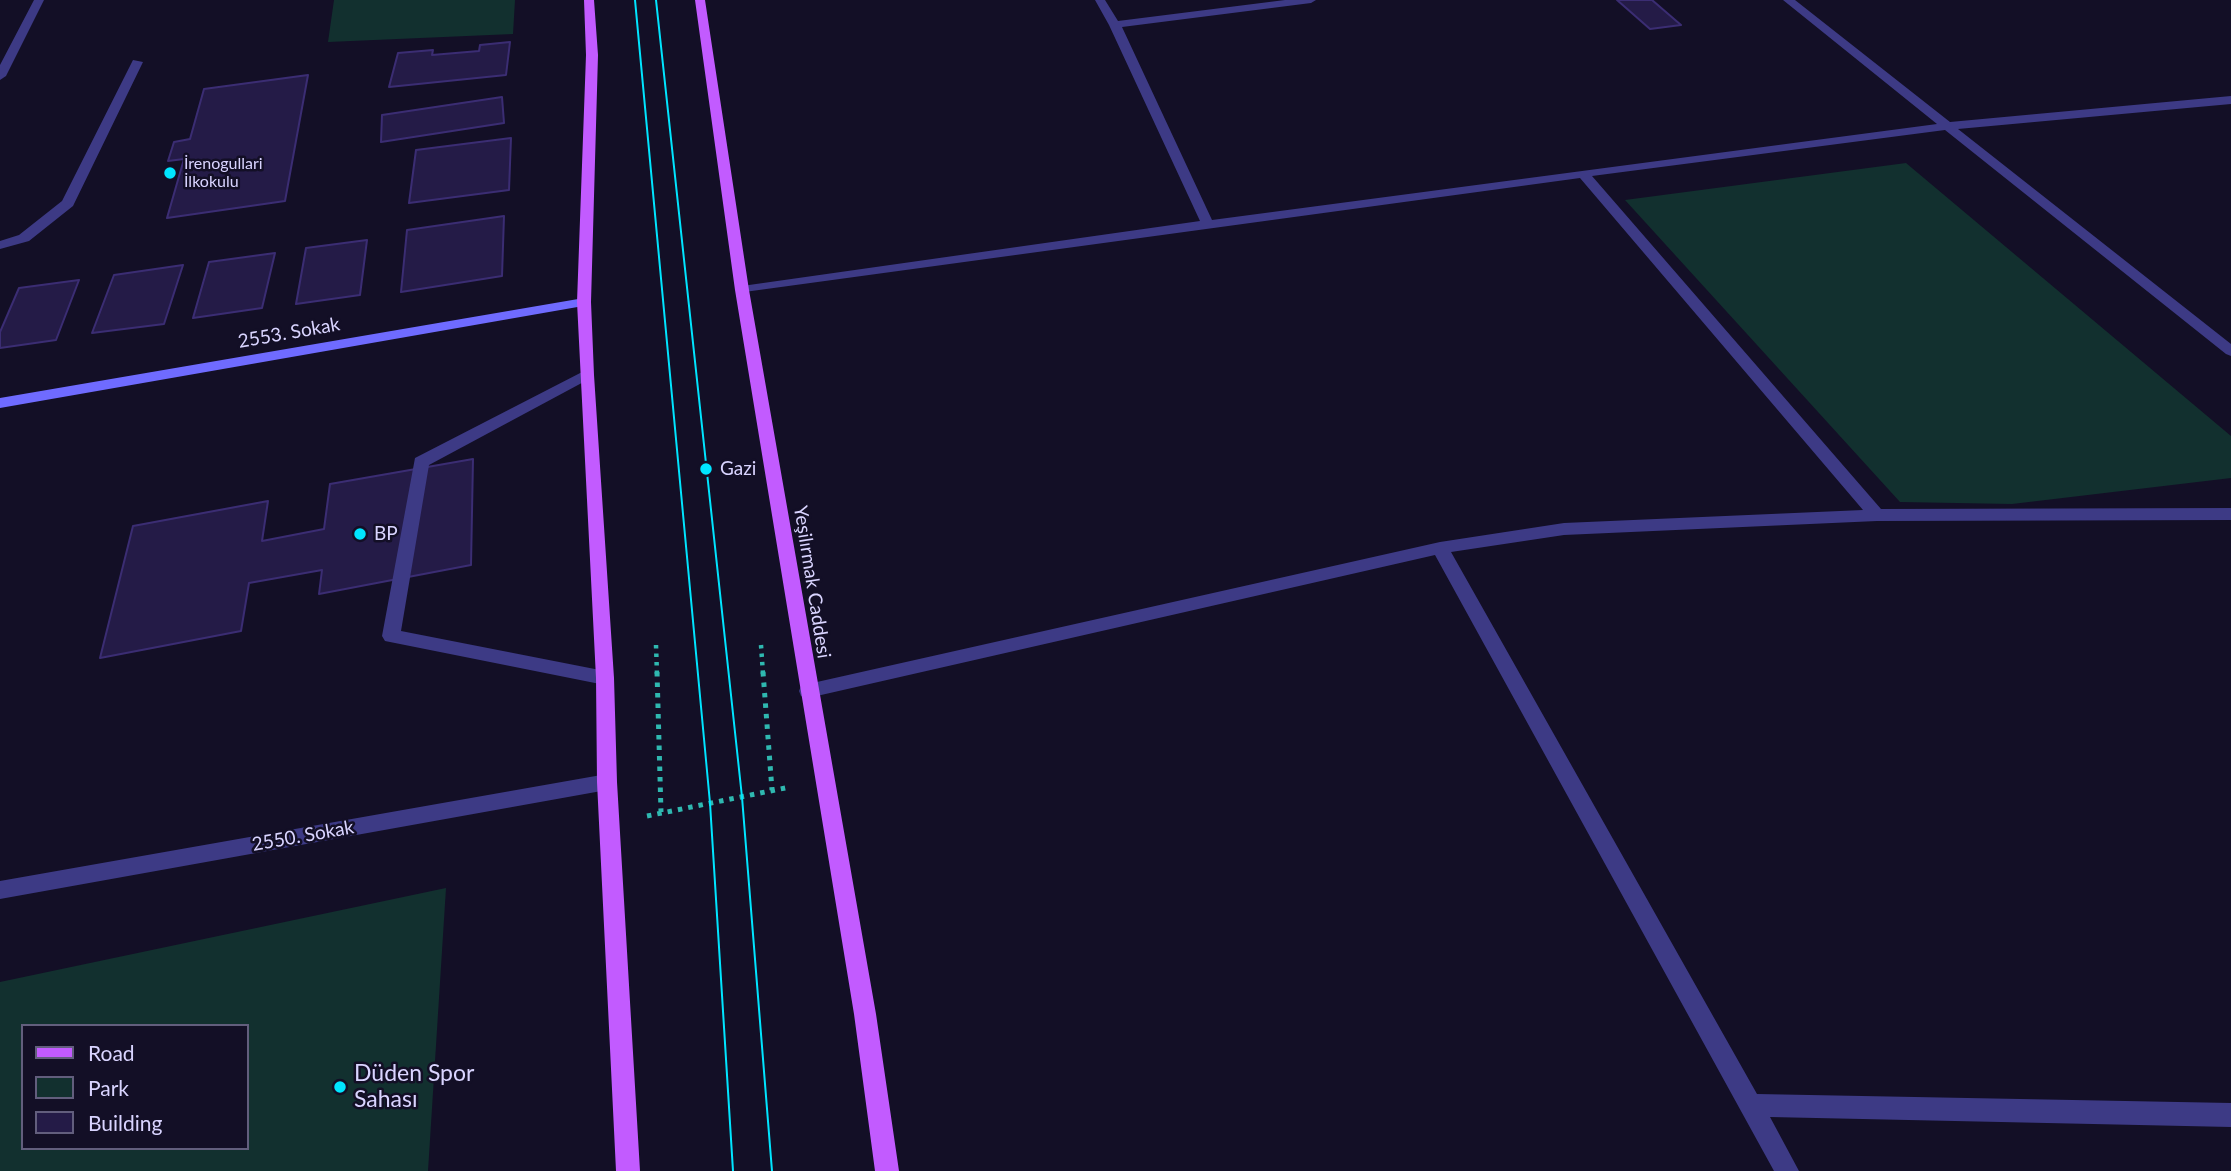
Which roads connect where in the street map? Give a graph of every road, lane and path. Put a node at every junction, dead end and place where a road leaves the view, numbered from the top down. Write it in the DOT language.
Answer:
graph roads {
  1 [pos="39,0"];
  2 [pos="589,0"];
  3 [pos="700,0"];
  4 [pos="1100,0"];
  5 [pos="1311,0"];
  6 [pos="1788,0"];
  7 [pos="1115,24"];
  8 [pos="137,62"];
  9 [pos="0,76"];
  10 [pos="2231,100"];
  11 [pos="1951,126"];
  12 [pos="1584,175"];
  13 [pos="1208,225"];
  14 [pos="0,245"];
  15 [pos="742,290"];
  16 [pos="584,302"];
  17 [pos="2231,351"];
  18 [pos="586,375"];
  19 [pos="0,403"];
  20 [pos="2231,514"];
  21 [pos="1877,515"];
  22 [pos="1440,548"];
  23 [pos="761,640"];
  24 [pos="656,645"];
  25 [pos="606,678"];
  26 [pos="808,691"];
  27 [pos="824,780"];
  28 [pos="607,782"];
  29 [pos="772,790"];
  30 [pos="661,813"];
  31 [pos="609,824"];
  32 [pos="0,890"];
  33 [pos="1752,1105"];
  34 [pos="2231,1115"];
  35 [pos="628,1171"];
  36 [pos="887,1171"];
  37 [pos="1787,1171"];
  1 -- 9 [label="street"];
  2 -- 16 [label="main road"];
  3 -- 15 [label="main road, Yeşilırmak Caddesi"];
  4 -- 7 [label="street"];
  5 -- 7 [label="street"];
  6 -- 11 [label="street"];
  7 -- 13 [label="street"];
  8 -- 14 [label="street"];
  10 -- 11 [label="street"];
  11 -- 12 [label="street"];
  11 -- 17 [label="street"];
  12 -- 13 [label="street"];
  12 -- 21 [label="street"];
  13 -- 15 [label="street"];
  15 -- 26 [label="main road, Yeşilırmak Caddesi"];
  16 -- 18 [label="main road"];
  16 -- 19 [label="street, 2553. Sokak"];
  18 -- 25 [label="main road"];
  18 -- 25 [label="street"];
  20 -- 21 [label="street"];
  21 -- 22 [label="street"];
  22 -- 26 [label="street"];
  22 -- 33 [label="street"];
  23 -- 29 [label="path"];
  24 -- 30 [label="path"];
  25 -- 28 [label="main road"];
  26 -- 27 [label="main road, Yeşilırmak Caddesi"];
  27 -- 29 [label="path"];
  27 -- 36 [label="main road, Yeşilırmak Caddesi"];
  28 -- 31 [label="main road"];
  28 -- 32 [label="street, 2550. Sokak"];
  29 -- 30 [label="path"];
  30 -- 31 [label="path"];
  31 -- 35 [label="main road"];
  33 -- 34 [label="street"];
  33 -- 37 [label="street"];
}
